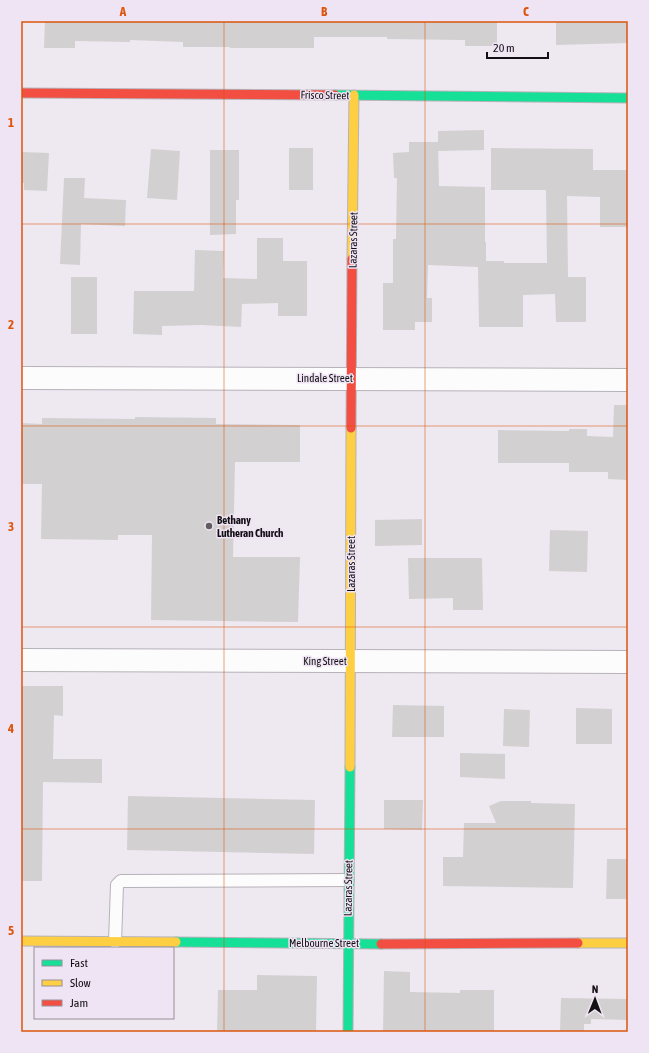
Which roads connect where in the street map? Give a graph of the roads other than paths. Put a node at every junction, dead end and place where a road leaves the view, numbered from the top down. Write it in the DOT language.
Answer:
graph roads {
  1 [pos="21,93"];
  2 [pos="354,95"];
  3 [pos="628,98"];
  4 [pos="21,378"];
  5 [pos="352,378"];
  6 [pos="628,380"];
  7 [pos="21,660"];
  8 [pos="351,661"];
  9 [pos="628,662"];
  10 [pos="348,880"];
  11 [pos="21,941"];
  12 [pos="115,942"];
  13 [pos="628,943"];
  14 [pos="348,944"];
  15 [pos="348,1032"];
  1 -- 2 [label="street, Frisco Street"];
  2 -- 3 [label="street, Frisco Street"];
  2 -- 5 [label="street, Lazaras Street"];
  4 -- 5 [label="street, Lindale Street"];
  5 -- 6 [label="street, Lindale Street"];
  5 -- 8 [label="street, Lazaras Street"];
  7 -- 8 [label="street, King Street"];
  8 -- 9 [label="street, King Street"];
  8 -- 10 [label="street, Lazaras Street"];
  10 -- 12 [label="lane"];
  10 -- 14 [label="street, Lazaras Street"];
  11 -- 12 [label="street, Melbourne Street"];
  12 -- 14 [label="street, Melbourne Street"];
  13 -- 14 [label="street, Melbourne Street"];
  14 -- 15 [label="street, Lazaras Street"];
}
